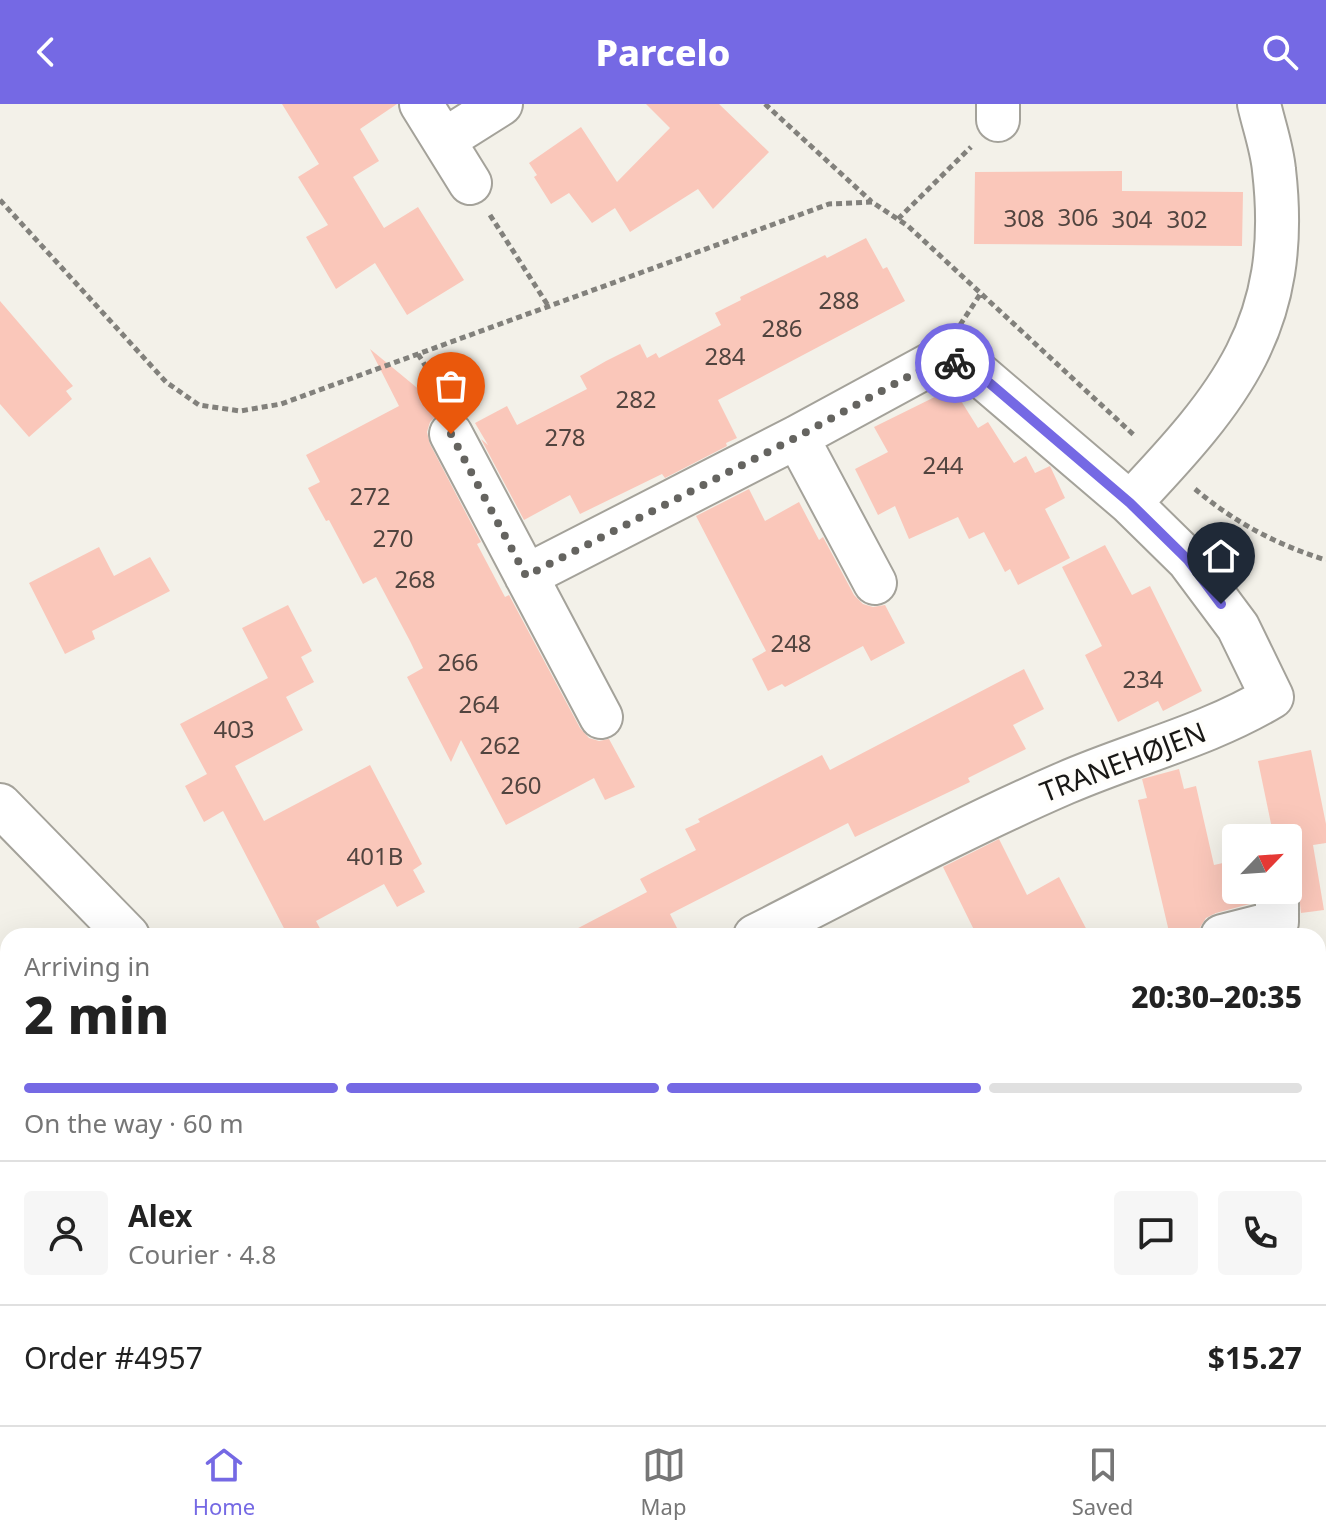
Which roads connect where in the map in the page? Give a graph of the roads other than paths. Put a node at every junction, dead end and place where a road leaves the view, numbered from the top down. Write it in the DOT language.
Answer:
graph roads {
  1 [pos="421,104"];
  2 [pos="501,104"];
  3 [pos="1259,104"];
  4 [pos="444,140"];
  5 [pos="470,183"];
  6 [pos="451,434"];
  7 [pos="797,437"];
  8 [pos="1130,503"];
  9 [pos="526,576"];
  10 [pos="875,583"];
  11 [pos="601,717"];
  12 [pos="0,805"];
  13 [pos="1277,904"];
  14 [pos="116,928"];
  15 [pos="771,928"];
  16 [pos="1253,928"];
  1 -- 4 [label="street"];
  2 -- 4 [label="street"];
  3 -- 8 [label="street"];
  4 -- 5 [label="street"];
  6 -- 9 [label="street"];
  7 -- 8 [label="street, TRANEHØJEN"];
  7 -- 9 [label="street, TRANEHØJEN"];
  7 -- 10 [label="street"];
  8 -- 15 [label="street, TRANEHØJEN"];
  9 -- 11 [label="street"];
  12 -- 14 [label="street"];
  13 -- 16 [label="street"];
}
